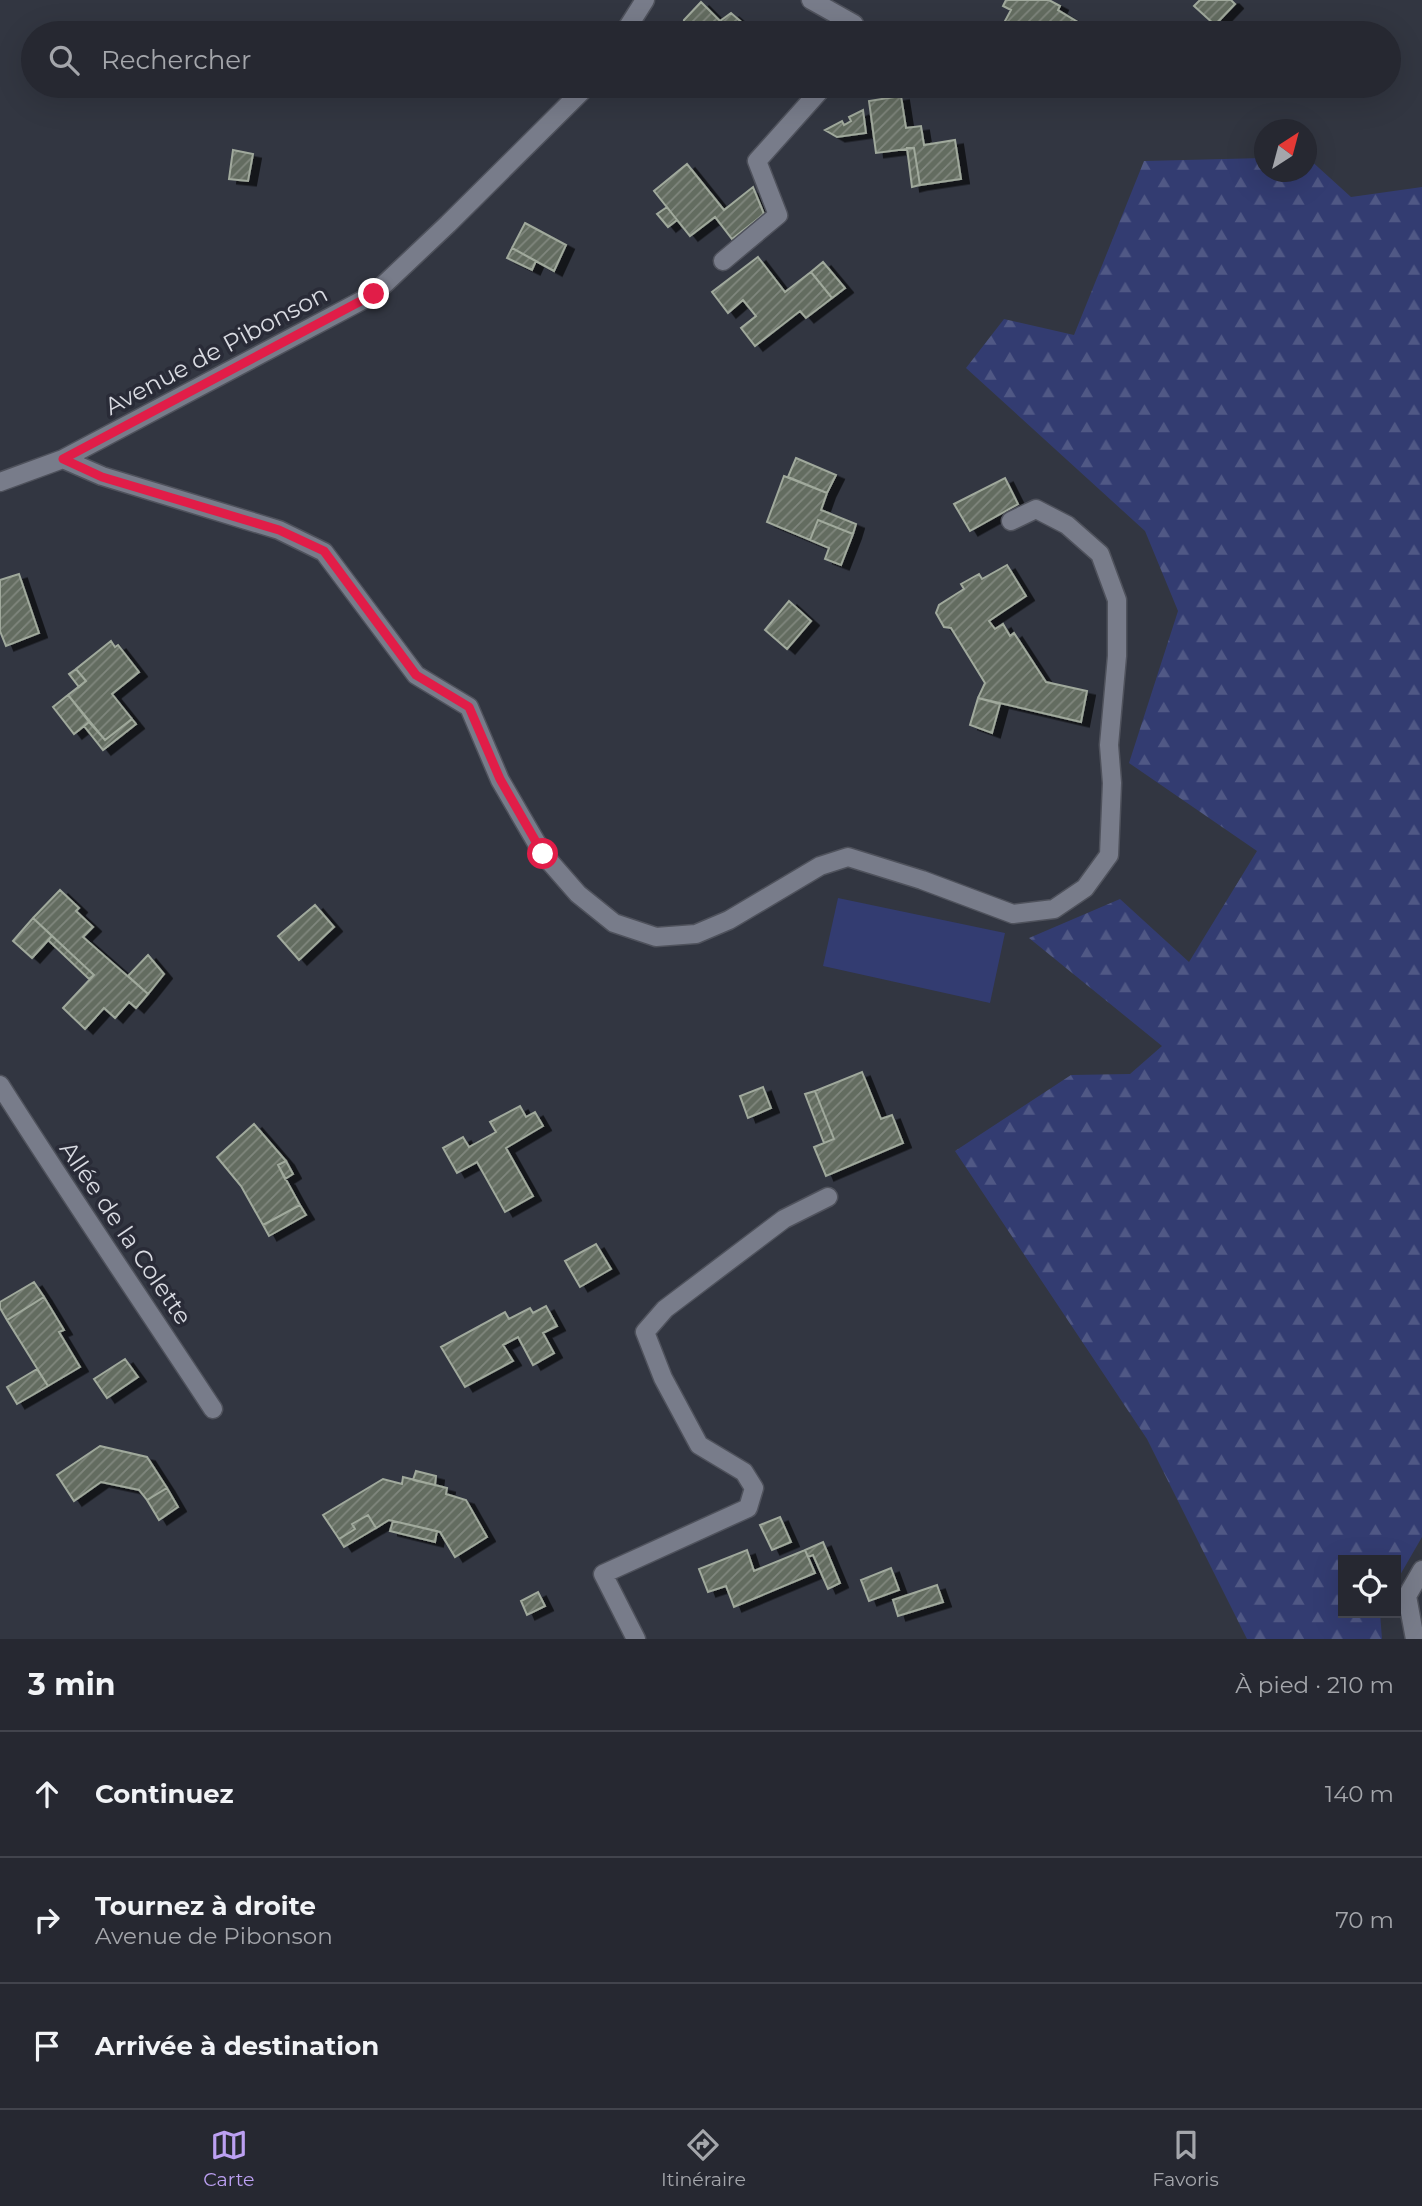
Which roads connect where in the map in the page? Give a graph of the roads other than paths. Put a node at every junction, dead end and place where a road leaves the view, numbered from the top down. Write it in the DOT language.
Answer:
graph roads {
  1 [pos="645,0"];
  2 [pos="811,0"];
  3 [pos="632,21"];
  4 [pos="849,21"];
  5 [pos="575,98"];
  6 [pos="813,98"];
  7 [pos="723,261"];
  8 [pos="63,459"];
  9 [pos="0,482"];
  10 [pos="1012,520"];
  11 [pos="0,1085"];
  12 [pos="828,1197"];
  13 [pos="213,1409"];
  14 [pos="1422,1570"];
  15 [pos="636,1639"];
  16 [pos="1415,1639"];
  1 -- 3 [label="street"];
  2 -- 4 [label="street"];
  5 -- 8 [label="street, Avenue de Pibonson"];
  6 -- 7 [label="street"];
  8 -- 9 [label="street, Avenue de Pibonson"];
  8 -- 10 [label="street"];
  11 -- 13 [label="street, Allée de la Colette"];
  12 -- 15 [label="street"];
  14 -- 16 [label="street"];
}
